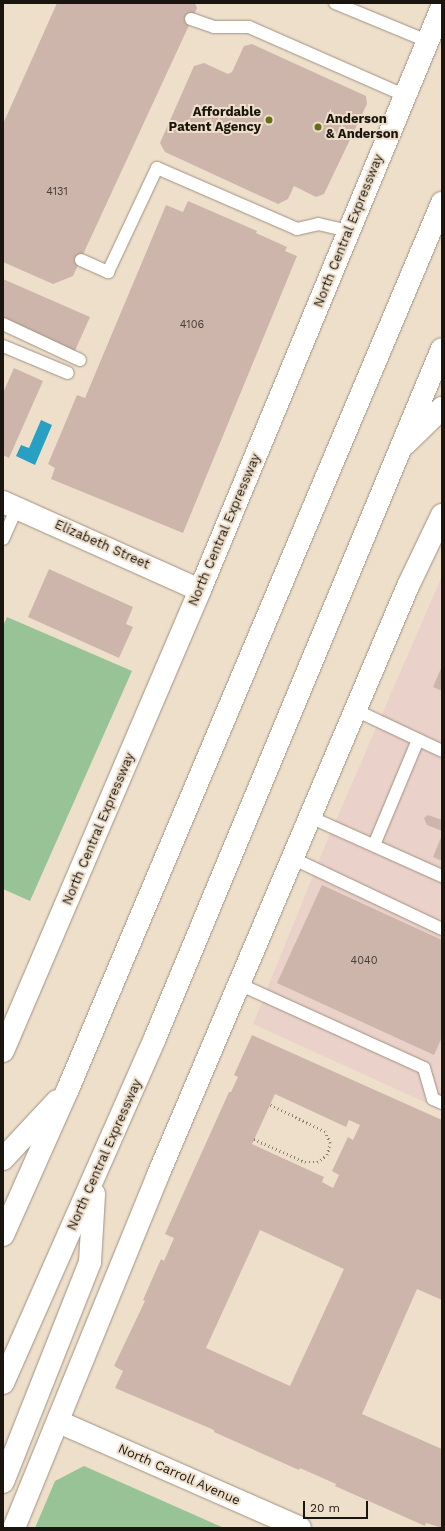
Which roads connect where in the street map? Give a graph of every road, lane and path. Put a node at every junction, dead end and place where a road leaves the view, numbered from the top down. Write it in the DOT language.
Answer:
graph roads {
  1 [pos="336,3"];
  2 [pos="442,7"];
  3 [pos="191,19"];
  4 [pos="427,41"];
  5 [pos="404,95"];
  6 [pos="442,203"];
  7 [pos="349,231"];
  8 [pos="81,260"];
  9 [pos="3,324"];
  10 [pos="3,346"];
  11 [pos="442,349"];
  12 [pos="80,360"];
  13 [pos="68,373"];
  14 [pos="442,408"];
  15 [pos="397,451"];
  16 [pos="10,505"];
  17 [pos="442,515"];
  18 [pos="3,539"];
  19 [pos="200,590"];
  20 [pos="355,710"];
  21 [pos="418,740"];
  22 [pos="442,750"];
  23 [pos="310,817"];
  24 [pos="374,845"];
  25 [pos="294,860"];
  26 [pos="442,876"];
  27 [pos="442,929"];
  28 [pos="240,984"];
  29 [pos="3,1051"];
  30 [pos="68,1089"];
  31 [pos="442,1103"];
  32 [pos="270,1105"];
  33 [pos="254,1139"];
  34 [pos="3,1159"];
  35 [pos="95,1180"];
  36 [pos="3,1235"];
  37 [pos="3,1383"];
  38 [pos="59,1422"];
  39 [pos="3,1482"];
  40 [pos="14,1528"];
  41 [pos="300,1528"];
  1 -- 4 [label="lane"];
  2 -- 4 [label="main road, North Central Expressway"];
  3 -- 5 [label="lane"];
  4 -- 5 [label="main road, North Central Expressway"];
  5 -- 7 [label="main road, North Central Expressway"];
  6 -- 30 [label="main road"];
  7 -- 8 [label="lane"];
  7 -- 19 [label="main road, North Central Expressway"];
  9 -- 12 [label="lane"];
  10 -- 13 [label="lane"];
  11 -- 15 [label="main road, North Central Expressway"];
  14 -- 15 [label="main road"];
  15 -- 35 [label="main road, North Central Expressway"];
  16 -- 18 [label="lane"];
  16 -- 19 [label="main road, Elizabeth Street"];
  17 -- 20 [label="main road"];
  19 -- 29 [label="main road, North Central Expressway"];
  20 -- 21 [label="lane"];
  20 -- 23 [label="main road"];
  21 -- 22 [label="lane"];
  21 -- 24 [label="lane"];
  23 -- 24 [label="lane"];
  23 -- 25 [label="main road"];
  24 -- 26 [label="lane"];
  25 -- 27 [label="lane"];
  25 -- 28 [label="main road"];
  28 -- 31 [label="lane"];
  28 -- 38 [label="main road"];
  30 -- 34 [label="main road"];
  30 -- 36 [label="main road"];
  32 -- 33 [label="path"];
  35 -- 37 [label="main road, North Central Expressway"];
  35 -- 39 [label="main road"];
  38 -- 40 [label="main road"];
  38 -- 41 [label="main road, North Carroll Avenue"];
}
